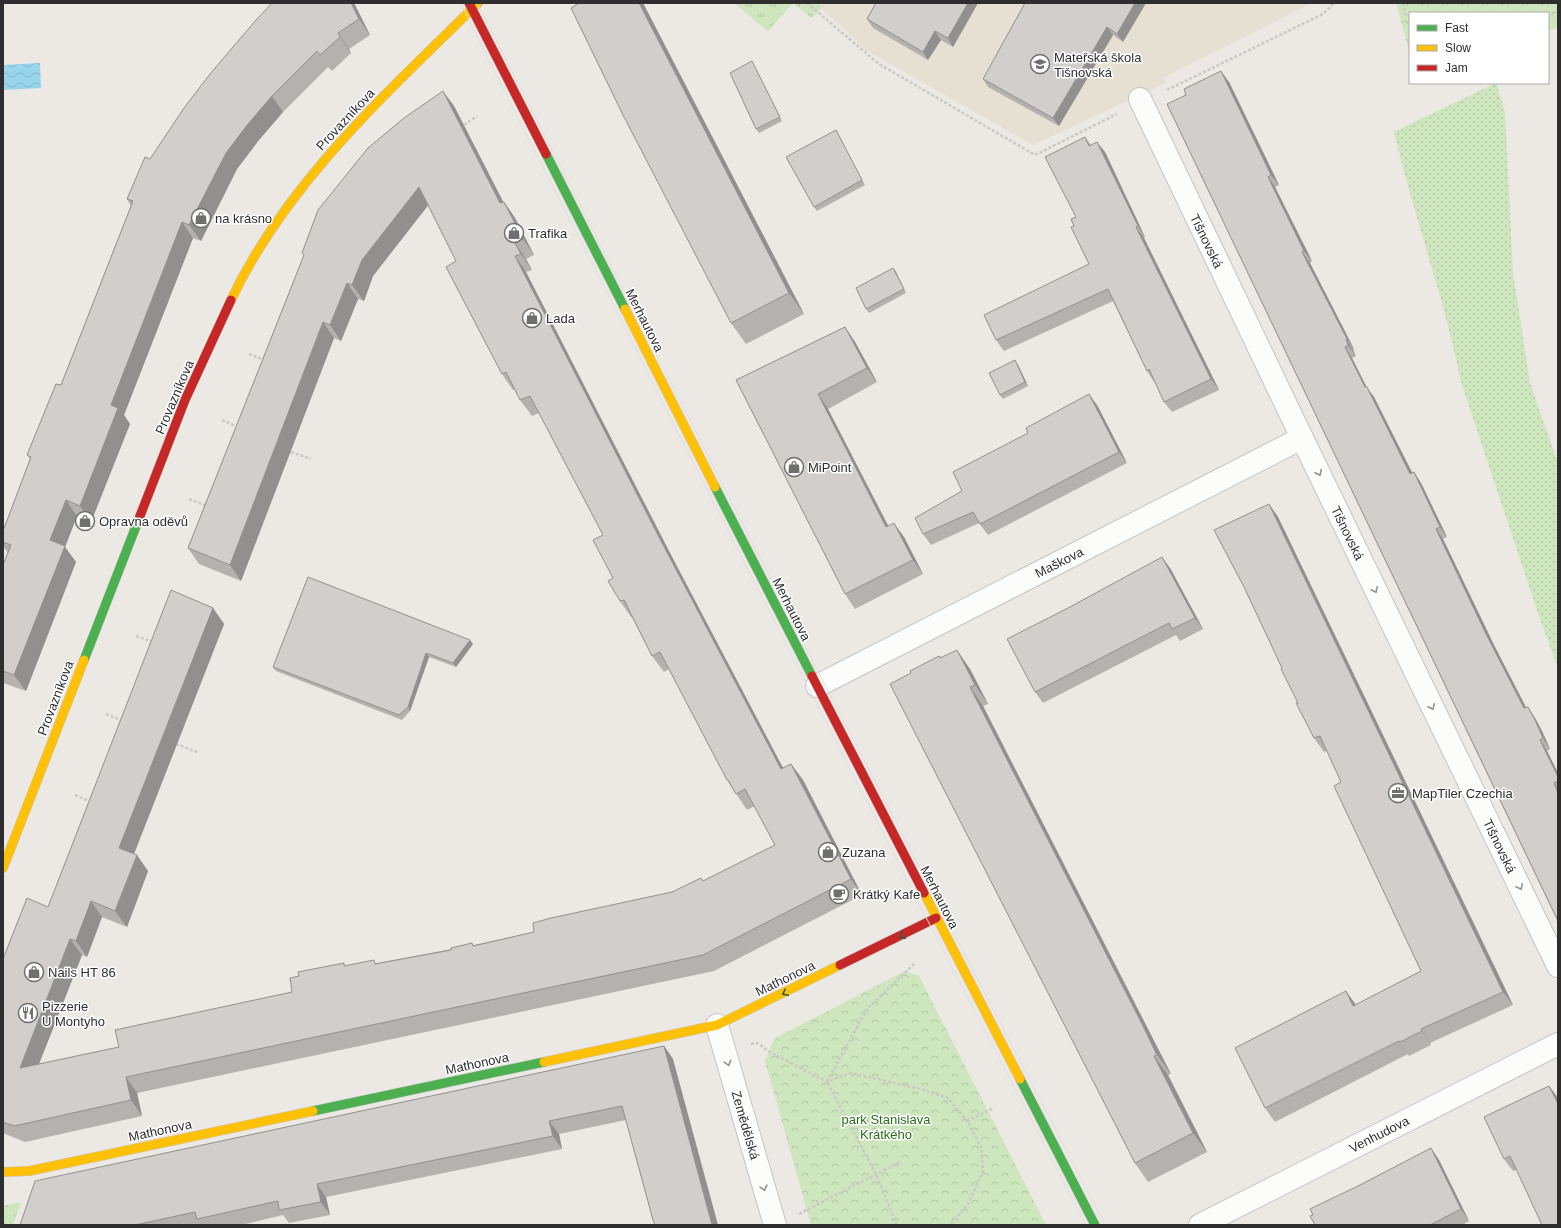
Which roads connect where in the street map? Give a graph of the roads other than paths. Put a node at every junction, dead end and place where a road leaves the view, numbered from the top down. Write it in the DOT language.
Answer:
graph roads {
  1 [pos="473,5"];
  2 [pos="1140,99"];
  3 [pos="1302,438"];
  4 [pos="817,686"];
  5 [pos="3,868"];
  6 [pos="936,918"];
  7 [pos="1558,966"];
  8 [pos="717,1026"];
  9 [pos="1558,1044"];
  10 [pos="3,1172"];
  11 [pos="775,1225"];
  12 [pos="1095,1225"];
  13 [pos="1200,1225"];
  1 -- 4 [label="street, Merhautova"];
  1 -- 5 [label="street, Provazníkova"];
  2 -- 3 [label="street, Tišnovská"];
  3 -- 4 [label="street, Maškova"];
  3 -- 7 [label="street, Tišnovská, one-way"];
  4 -- 6 [label="street, Merhautova"];
  6 -- 8 [label="street, Mathonova, one-way"];
  6 -- 12 [label="street, Merhautova"];
  8 -- 10 [label="street, Mathonova"];
  8 -- 11 [label="street, Zemědělská, one-way"];
  9 -- 13 [label="street, Venhudova"];
}
